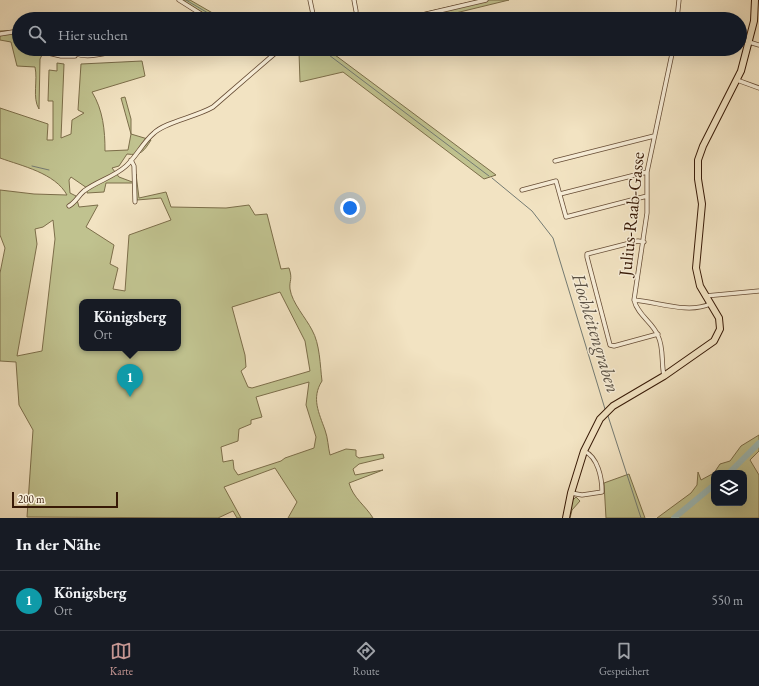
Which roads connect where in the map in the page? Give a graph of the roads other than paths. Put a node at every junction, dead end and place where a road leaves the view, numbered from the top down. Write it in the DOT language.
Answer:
graph roads {
  1 [pos="179,0"];
  2 [pos="310,0"];
  3 [pos="354,0"];
  4 [pos="486,0"];
  5 [pos="679,0"];
  6 [pos="755,0"];
  7 [pos="356,11"];
  8 [pos="198,12"];
  9 [pos="313,12"];
  10 [pos="435,12"];
  11 [pos="677,12"];
  12 [pos="12,32"];
  13 [pos="0,34"];
  14 [pos="749,42"];
  15 [pos="759,45"];
  16 [pos="747,48"];
  17 [pos="60,56"];
  18 [pos="76,56"];
  19 [pos="92,56"];
  20 [pos="271,56"];
  21 [pos="671,56"];
  22 [pos="745,56"];
  23 [pos="737,80"];
  24 [pos="759,88"];
  25 [pos="654,136"];
  26 [pos="131,160"];
  27 [pos="555,161"];
  28 [pos="647,172"];
  29 [pos="522,190"];
  30 [pos="560,194"];
  31 [pos="647,196"];
  32 [pos="135,202"];
  33 [pos="69,206"];
  34 [pos="644,242"];
  35 [pos="759,292"];
  36 [pos="705,296"];
  37 [pos="634,300"];
  38 [pos="710,304"];
  39 [pos="658,334"];
  40 [pos="664,376"];
  41 [pos="584,451"];
  42 [pos="571,493"];
  43 [pos="566,518"];
  1 -- 8 [label="street"];
  2 -- 9 [label="street"];
  3 -- 7 [label="street"];
  4 -- 10 [label="street"];
  5 -- 11 [label="street"];
  6 -- 14 [label="main road"];
  12 -- 13 [label="street"];
  14 -- 15 [label="street"];
  14 -- 16 [label="main road"];
  17 -- 18 [label="street"];
  18 -- 19 [label="street"];
  20 -- 26 [label="street"];
  21 -- 25 [label="street, Julius-Raab-Gasse"];
  22 -- 23 [label="main road"];
  23 -- 24 [label="street"];
  23 -- 36 [label="main road"];
  25 -- 27 [label="street"];
  25 -- 28 [label="street, Julius-Raab-Gasse"];
  26 -- 32 [label="street"];
  26 -- 33 [label="street"];
  28 -- 30 [label="street"];
  28 -- 31 [label="street, Julius-Raab-Gasse"];
  29 -- 30 [label="street"];
  30 -- 31 [label="street"];
  31 -- 34 [label="street, Julius-Raab-Gasse"];
  34 -- 37 [label="street, Julius-Raab-Gasse"];
  34 -- 39 [label="street"];
  35 -- 36 [label="street"];
  36 -- 38 [label="main road"];
  37 -- 38 [label="street"];
  37 -- 39 [label="street, Julius-Raab-Gasse"];
  38 -- 40 [label="main road"];
  39 -- 40 [label="street"];
  40 -- 41 [label="main road"];
  41 -- 42 [label="main road"];
  41 -- 42 [label="street"];
  42 -- 43 [label="main road"];
}
